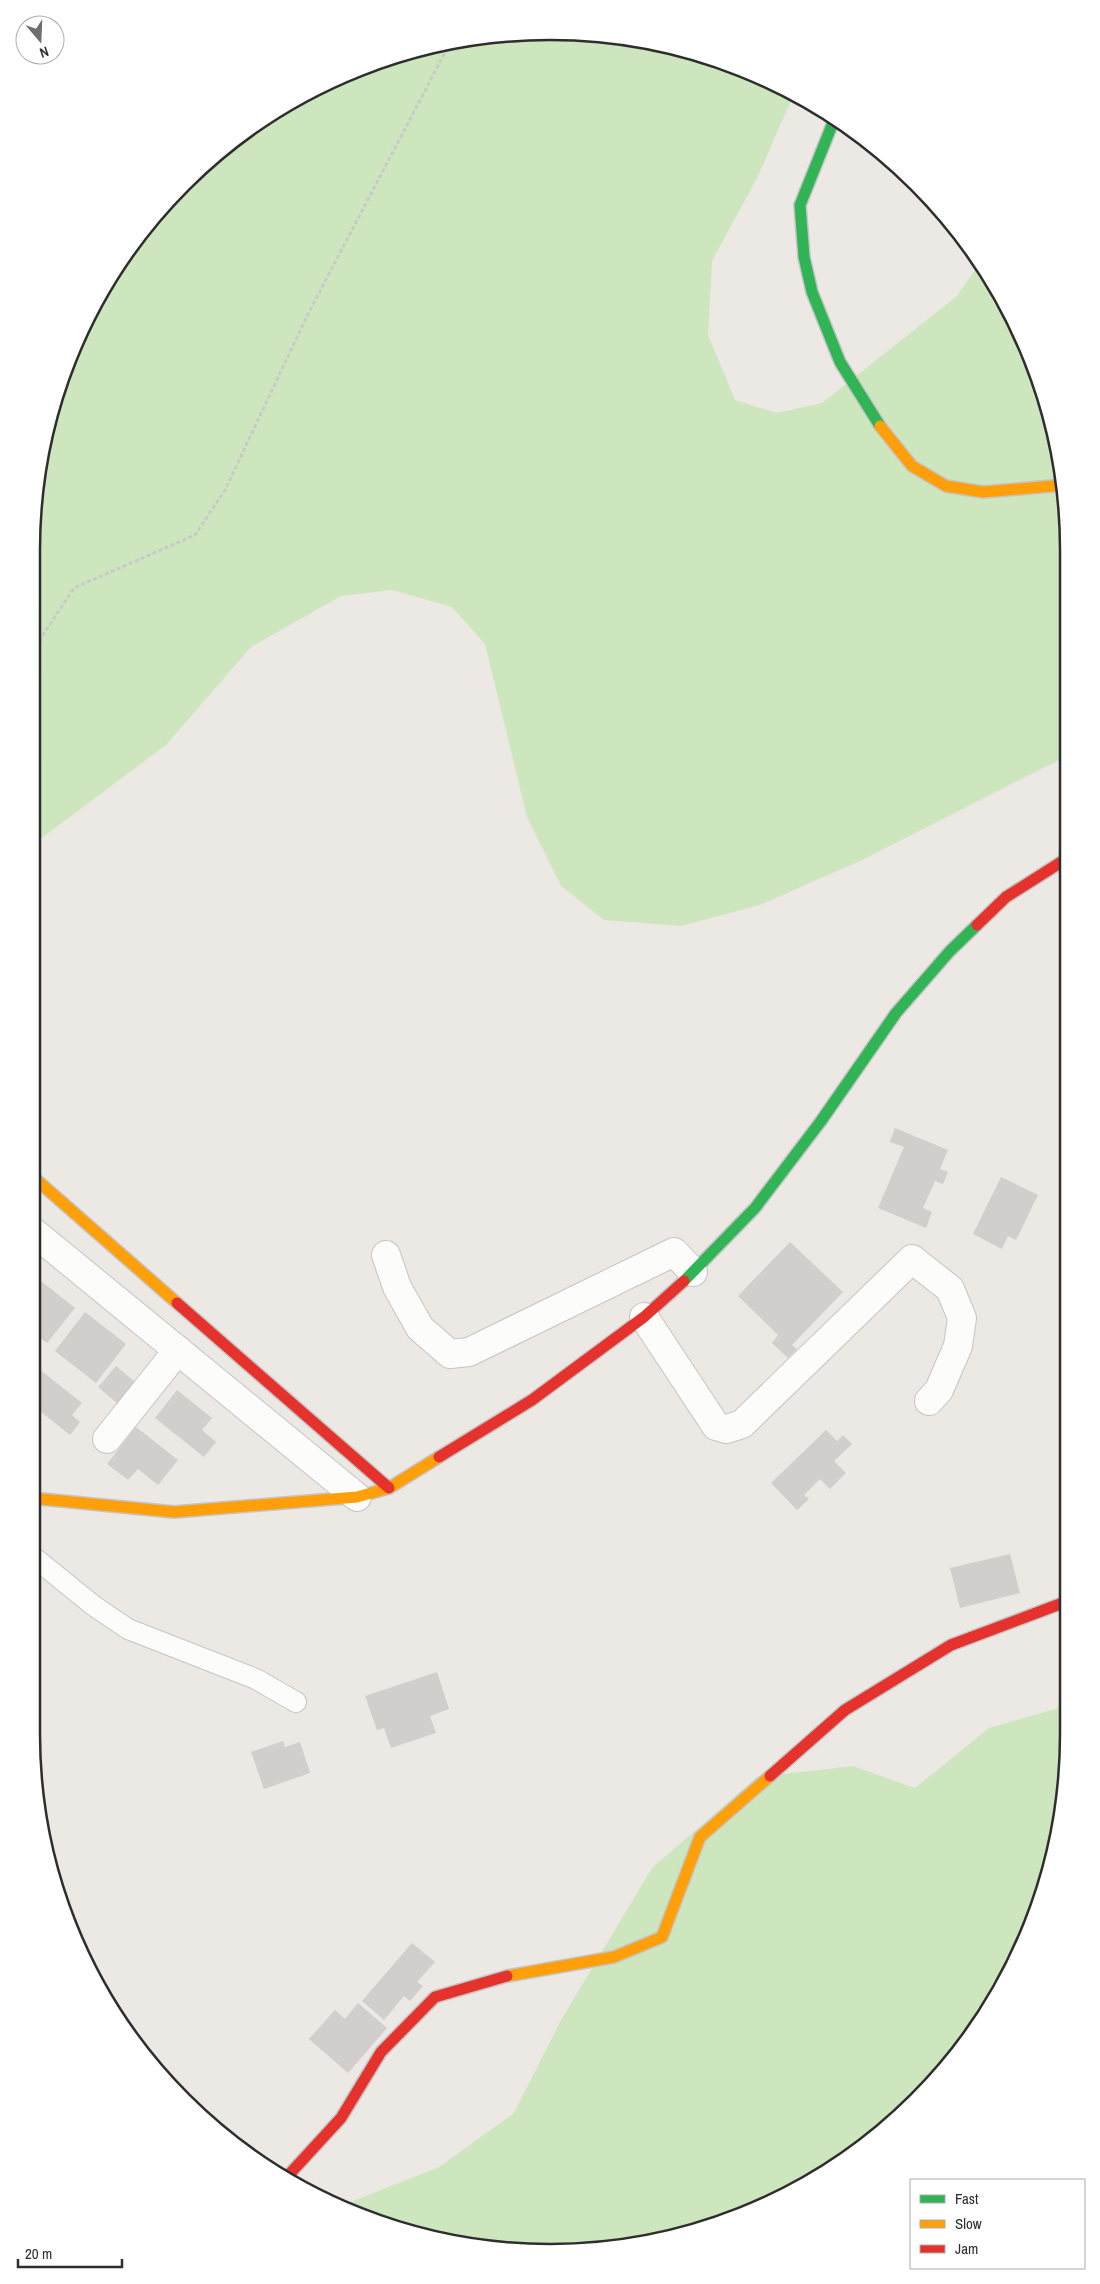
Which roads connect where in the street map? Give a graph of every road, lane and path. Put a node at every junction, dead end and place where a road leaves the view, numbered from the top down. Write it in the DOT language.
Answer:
graph roads {
  1 [pos="446,51"];
  2 [pos="832,125"];
  3 [pos="1056,486"];
  4 [pos="40,641"];
  5 [pos="1060,862"];
  6 [pos="40,1183"];
  7 [pos="40,1237"];
  8 [pos="386,1255"];
  9 [pos="693,1272"];
  10 [pos="644,1317"];
  11 [pos="178,1350"];
  12 [pos="929,1400"];
  13 [pos="107,1439"];
  14 [pos="389,1488"];
  15 [pos="356,1497"];
  16 [pos="40,1499"];
  17 [pos="40,1562"];
  18 [pos="1060,1604"];
  19 [pos="296,1702"];
  20 [pos="290,2173"];
  1 -- 4 [label="path"];
  2 -- 3 [label="street"];
  5 -- 9 [label="street"];
  6 -- 14 [label="street"];
  7 -- 11 [label="street"];
  8 -- 9 [label="street"];
  9 -- 10 [label="street"];
  10 -- 12 [label="street"];
  10 -- 14 [label="street"];
  11 -- 13 [label="street"];
  11 -- 15 [label="street"];
  14 -- 15 [label="street"];
  15 -- 16 [label="street"];
  17 -- 19 [label="lane"];
  18 -- 20 [label="street"];
}
